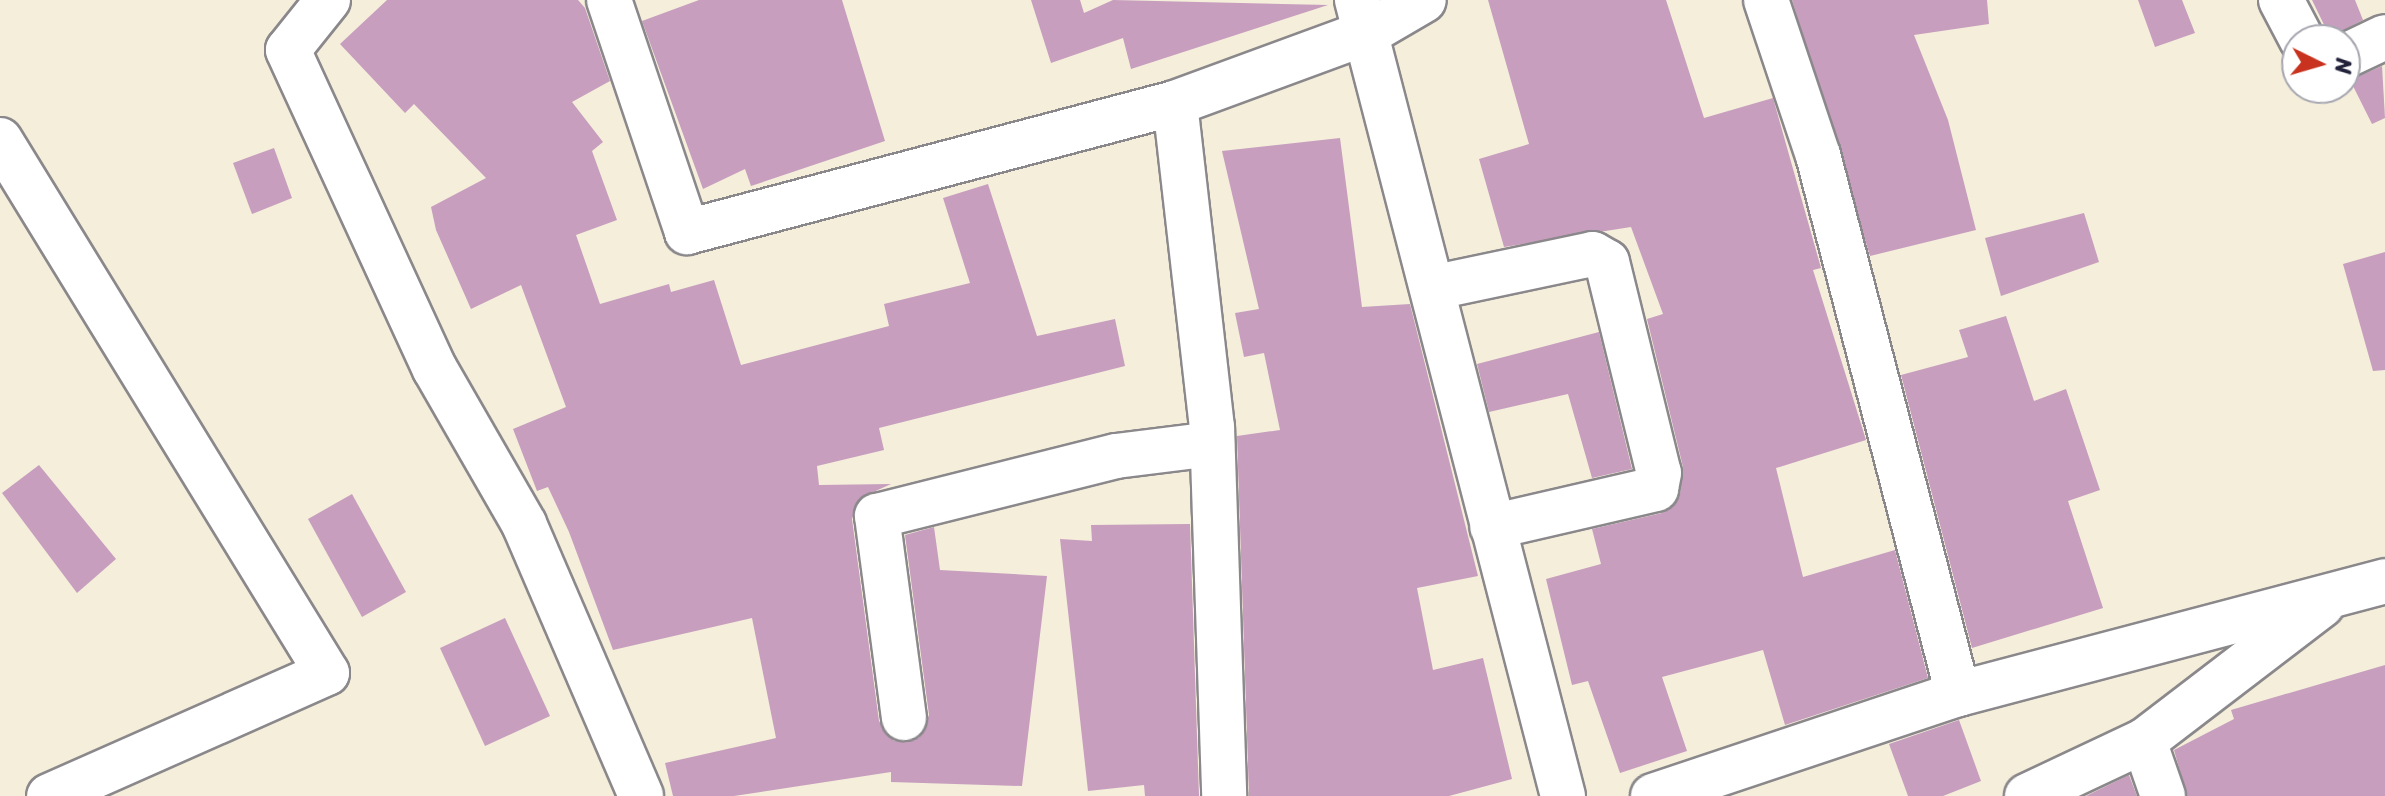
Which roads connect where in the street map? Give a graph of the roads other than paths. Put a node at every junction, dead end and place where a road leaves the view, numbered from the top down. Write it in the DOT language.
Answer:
graph roads {
  1 [pos="328,0"];
  2 [pos="609,0"];
  3 [pos="1424,0"];
  4 [pos="1766,0"];
  5 [pos="2281,0"];
  6 [pos="1364,16"];
  7 [pos="2294,24"];
  8 [pos="2385,37"];
  9 [pos="2361,48"];
  10 [pos="1175,103"];
  11 [pos="0,140"];
  12 [pos="1436,287"];
  13 [pos="1212,444"];
  14 [pos="1492,527"];
  15 [pos="2385,581"];
  16 [pos="2337,593"];
  17 [pos="1958,694"];
  18 [pos="904,718"];
  19 [pos="2144,741"];
  20 [pos="49,796"];
  21 [pos="641,796"];
  22 [pos="1224,796"];
  23 [pos="1563,796"];
  24 [pos="1653,796"];
  25 [pos="2027,796"];
  26 [pos="2163,796"];
  1 -- 21 [label="street"];
  2 -- 10 [label="street"];
  3 -- 6 [label="street"];
  4 -- 17 [label="street"];
  5 -- 7 [label="street"];
  6 -- 10 [label="street"];
  6 -- 12 [label="street"];
  8 -- 9 [label="street"];
  10 -- 13 [label="street"];
  11 -- 20 [label="street"];
  12 -- 14 [label="street"];
  12 -- 14 [label="street"];
  13 -- 18 [label="street"];
  13 -- 22 [label="street"];
  14 -- 23 [label="street"];
  15 -- 16 [label="street"];
  16 -- 17 [label="street"];
  16 -- 19 [label="street"];
  17 -- 24 [label="street"];
  19 -- 25 [label="street"];
  19 -- 26 [label="street"];
}
